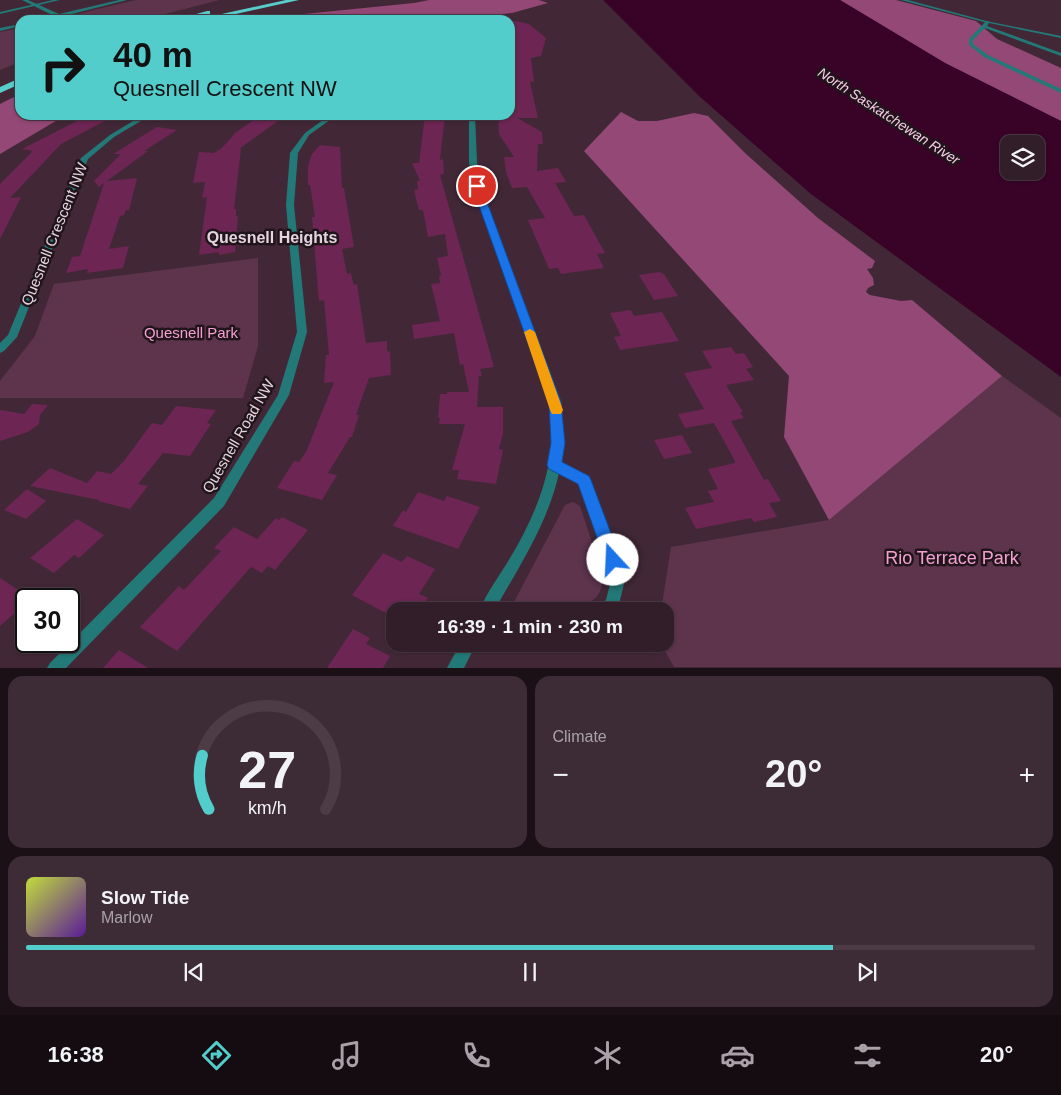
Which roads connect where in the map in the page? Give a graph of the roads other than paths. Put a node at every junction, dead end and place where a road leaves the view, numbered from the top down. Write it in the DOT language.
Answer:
graph roads {
  1 [pos="24,0"];
  2 [pos="58,0"];
  3 [pos="125,0"];
  4 [pos="273,0"];
  5 [pos="296,0"];
  6 [pos="903,0"];
  7 [pos="36,5"];
  8 [pos="0,13"];
  9 [pos="57,15"];
  10 [pos="63,15"];
  11 [pos="202,15"];
  12 [pos="222,15"];
  13 [pos="988,22"];
  14 [pos="15,26"];
  15 [pos="984,26"];
  16 [pos="0,30"];
  17 [pos="1061,37"];
  18 [pos="1061,55"];
  19 [pos="15,75"];
  20 [pos="0,82"];
  21 [pos="15,83"];
  22 [pos="0,90"];
  23 [pos="1061,91"];
  24 [pos="139,120"];
  25 [pos="327,120"];
  26 [pos="472,120"];
  27 [pos="0,349"];
  28 [pos="554,465"];
  29 [pos="491,602"];
  30 [pos="612,602"];
  31 [pos="464,652"];
  32 [pos="55,668"];
  33 [pos="455,668"];
  1 -- 7 [label="street"];
  2 -- 7 [label="lane"];
  3 -- 10 [label="street"];
  4 -- 11 [label="highway"];
  5 -- 12 [label="highway"];
  6 -- 13 [label="street"];
  7 -- 8 [label="lane"];
  7 -- 9 [label="street"];
  13 -- 15 [label="lane"];
  13 -- 17 [label="lane"];
  14 -- 16 [label="street"];
  15 -- 18 [label="lane"];
  15 -- 23 [label="lane"];
  19 -- 20 [label="highway"];
  21 -- 22 [label="highway"];
  24 -- 27 [label="street, Quesnell Crescent NW"];
  25 -- 32 [label="street, Quesnell Road NW"];
  26 -- 28 [label="street"];
  28 -- 29 [label="street"];
  28 -- 30 [label="street"];
  31 -- 33 [label="street"];
}
